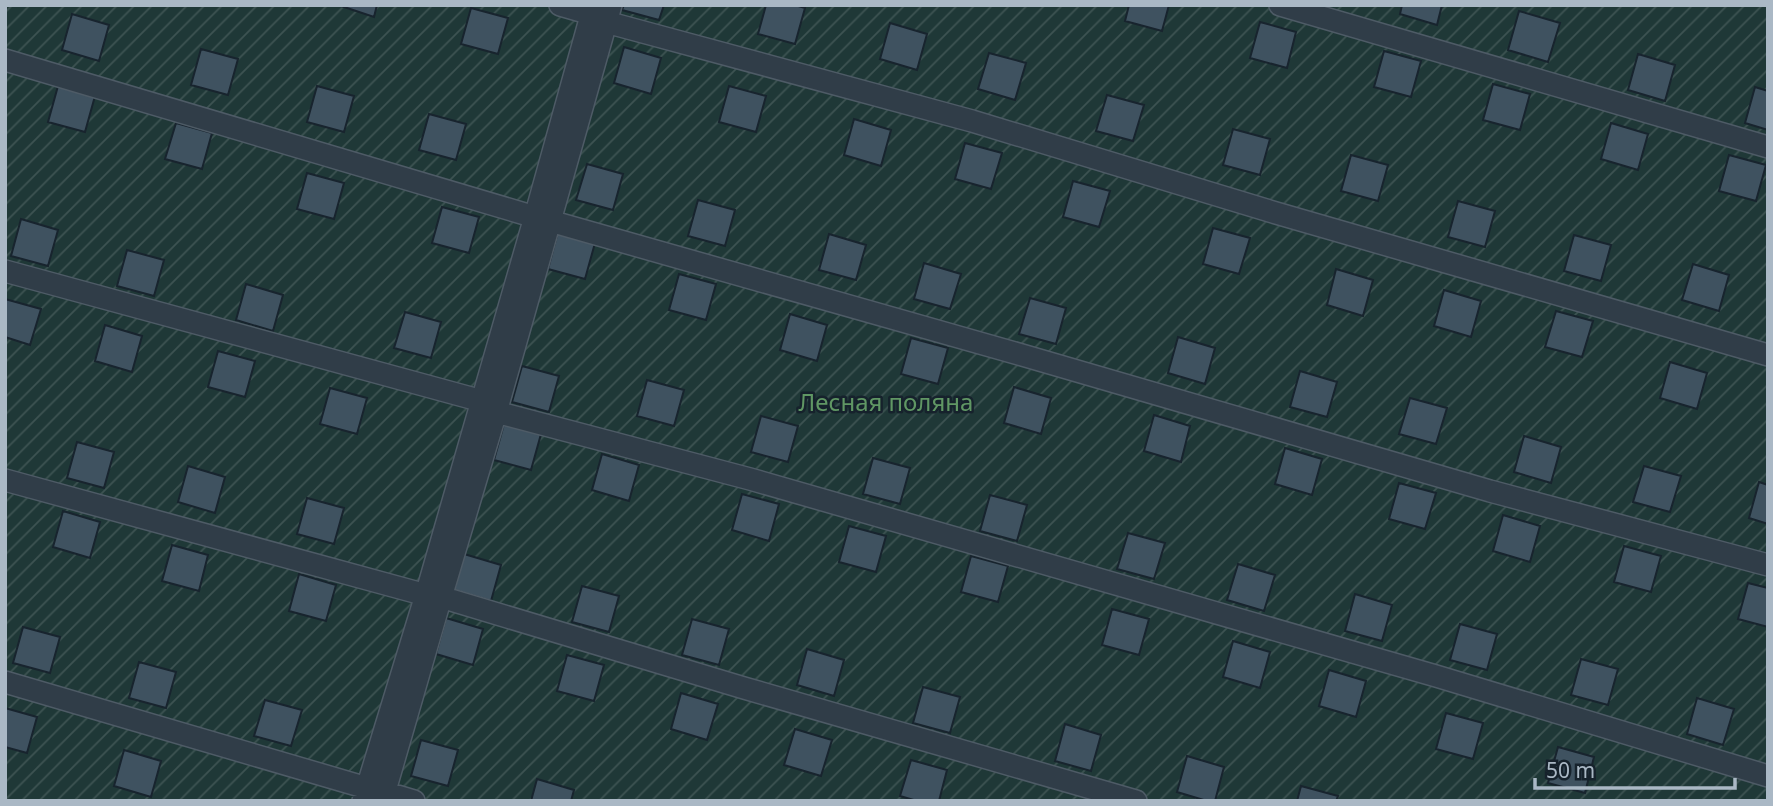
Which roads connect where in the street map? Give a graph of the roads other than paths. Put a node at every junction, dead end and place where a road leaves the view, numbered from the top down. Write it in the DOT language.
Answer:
graph roads {
  1 [pos="560,5"];
  2 [pos="1280,5"];
  3 [pos="600,12"];
  4 [pos="5,60"];
  5 [pos="1768,147"];
  6 [pos="543,219"];
  7 [pos="5,271"];
  8 [pos="1768,355"];
  9 [pos="489,407"];
  10 [pos="5,480"];
  11 [pos="1768,565"];
  12 [pos="433,596"];
  13 [pos="5,682"];
  14 [pos="1768,776"];
  15 [pos="374,795"];
  16 [pos="414,801"];
  17 [pos="1136,801"];
  1 -- 3 [label="street"];
  2 -- 5 [label="street"];
  3 -- 6 [label="street"];
  3 -- 8 [label="street"];
  4 -- 6 [label="street"];
  6 -- 9 [label="street"];
  6 -- 11 [label="street"];
  7 -- 9 [label="street"];
  9 -- 12 [label="street"];
  9 -- 14 [label="street"];
  10 -- 12 [label="street"];
  12 -- 15 [label="street"];
  12 -- 17 [label="street"];
  13 -- 15 [label="street"];
  15 -- 16 [label="street"];
}
